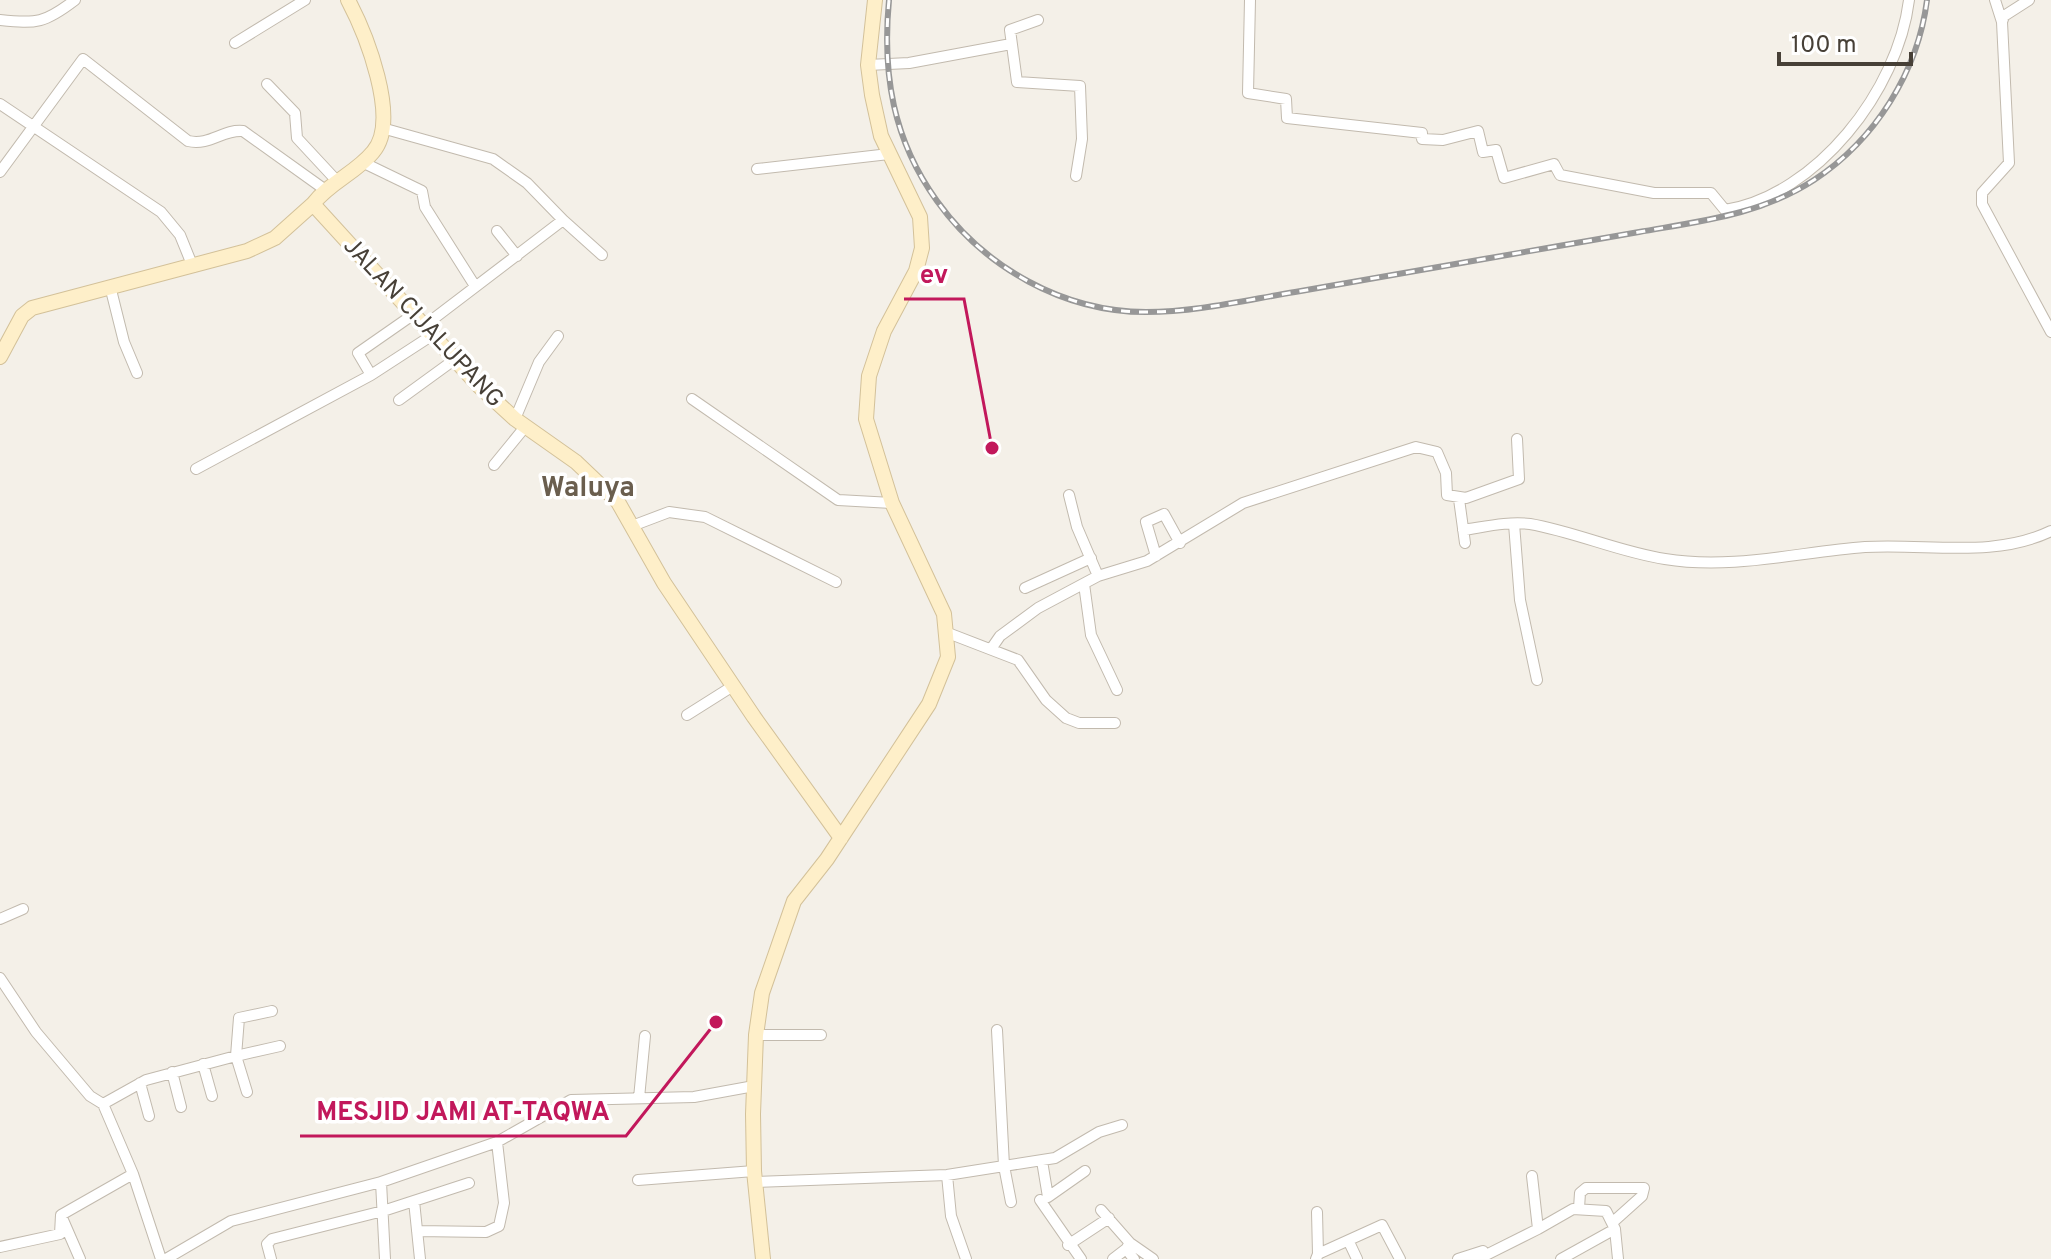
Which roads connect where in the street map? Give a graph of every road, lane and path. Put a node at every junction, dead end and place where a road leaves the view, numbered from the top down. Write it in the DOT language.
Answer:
graph roads {
  1 [pos="75,0"];
  2 [pos="305,0"];
  3 [pos="348,0"];
  4 [pos="875,0"];
  5 [pos="1250,0"];
  6 [pos="1909,0"];
  7 [pos="1995,0"];
  8 [pos="2029,0"];
  9 [pos="0,20"];
  10 [pos="1038,20"];
  11 [pos="2002,22"];
  12 [pos="235,43"];
  13 [pos="1011,44"];
  14 [pos="868,65"];
  15 [pos="267,84"];
  16 [pos="0,104"];
  17 [pos="31,127"];
  18 [pos="382,128"];
  19 [pos="889,154"];
  20 [pos="362,162"];
  21 [pos="757,169"];
  22 [pos="0,172"];
  23 [pos="1076,176"];
  24 [pos="330,184"];
  25 [pos="313,204"];
  26 [pos="563,220"];
  27 [pos="497,231"];
  28 [pos="602,255"];
  29 [pos="517,256"];
  30 [pos="193,267"];
  31 [pos="475,286"];
  32 [pos="111,290"];
  33 [pos="423,325"];
  34 [pos="2051,332"];
  35 [pos="558,336"];
  36 [pos="0,357"];
  37 [pos="454,360"];
  38 [pos="137,373"];
  39 [pos="371,375"];
  40 [pos="692,399"];
  41 [pos="399,400"];
  42 [pos="520,423"];
  43 [pos="1517,439"];
  44 [pos="494,465"];
  45 [pos="196,469"];
  46 [pos="1069,495"];
  47 [pos="1459,499"];
  48 [pos="892,503"];
  49 [pos="1514,524"];
  50 [pos="632,526"];
  51 [pos="1463,530"];
  52 [pos="2051,531"];
  53 [pos="1180,543"];
  54 [pos="1465,543"];
  55 [pos="1156,556"];
  56 [pos="1091,558"];
  57 [pos="1098,576"];
  58 [pos="836,582"];
  59 [pos="1084,584"];
  60 [pos="1025,588"];
  61 [pos="948,633"];
  62 [pos="991,649"];
  63 [pos="1537,680"];
  64 [pos="733,686"];
  65 [pos="1117,690"];
  66 [pos="687,715"];
  67 [pos="1115,723"];
  68 [pos="841,838"];
  69 [pos="23,909"];
  70 [pos="0,919"];
  71 [pos="0,978"];
  72 [pos="272,1011"];
  73 [pos="997,1030"];
  74 [pos="756,1035"];
  75 [pos="821,1035"];
  76 [pos="645,1036"];
  77 [pos="280,1046"];
  78 [pos="236,1056"];
  79 [pos="203,1064"];
  80 [pos="172,1072"];
  81 [pos="140,1083"];
  82 [pos="754,1086"];
  83 [pos="247,1092"];
  84 [pos="212,1096"];
  85 [pos="639,1098"];
  86 [pos="103,1104"];
  87 [pos="181,1107"];
  88 [pos="149,1116"];
  89 [pos="1122,1125"];
  90 [pos="497,1142"];
  91 [pos="1042,1161"];
  92 [pos="1004,1166"];
  93 [pos="1085,1171"];
  94 [pos="133,1174"];
  95 [pos="947,1175"];
  96 [pos="1532,1176"];
  97 [pos="754,1177"];
  98 [pos="638,1180"];
  99 [pos="381,1182"];
  100 [pos="469,1183"];
  101 [pos="1040,1200"];
  102 [pos="414,1201"];
  103 [pos="1011,1202"];
  104 [pos="1579,1208"];
  105 [pos="383,1211"];
  106 [pos="1317,1212"];
  107 [pos="61,1215"];
  108 [pos="1614,1225"];
  109 [pos="1538,1229"];
  110 [pos="417,1231"];
  111 [pos="1349,1242"];
  112 [pos="1068,1245"];
  113 [pos="1128,1246"];
  114 [pos="0,1247"];
  115 [pos="1495,1248"];
  116 [pos="1317,1257"];
  117 [pos="80,1259"];
  118 [pos="164,1259"];
  119 [pos="271,1259"];
  120 [pos="385,1259"];
  121 [pos="420,1259"];
  122 [pos="763,1259"];
  123 [pos="966,1259"];
  124 [pos="1081,1259"];
  125 [pos="1113,1259"];
  126 [pos="1134,1259"];
  127 [pos="1153,1259"];
  128 [pos="1357,1259"];
  129 [pos="1400,1259"];
  130 [pos="1458,1259"];
  131 [pos="1478,1259"];
  132 [pos="1561,1259"];
  133 [pos="1618,1259"];
  1 -- 9 [label="street"];
  2 -- 12 [label="street"];
  3 -- 18 [label="street"];
  4 -- 14 [label="street"];
  5 -- 6 [label="street"];
  7 -- 11 [label="street"];
  8 -- 11 [label="street"];
  10 -- 13 [label="street"];
  11 -- 34 [label="street"];
  13 -- 14 [label="street"];
  13 -- 23 [label="street"];
  14 -- 19 [label="street"];
  15 -- 24 [label="street"];
  16 -- 17 [label="street"];
  17 -- 22 [label="street"];
  17 -- 24 [label="street"];
  17 -- 30 [label="street"];
  18 -- 20 [label="street"];
  18 -- 26 [label="street"];
  19 -- 21 [label="street"];
  19 -- 48 [label="street"];
  20 -- 24 [label="street"];
  20 -- 31 [label="street"];
  24 -- 25 [label="street"];
  25 -- 30 [label="street"];
  25 -- 33 [label="street, JALAN CIJALUPANG"];
  26 -- 28 [label="street"];
  26 -- 29 [label="street"];
  27 -- 29 [label="street"];
  29 -- 31 [label="street"];
  30 -- 32 [label="street"];
  31 -- 33 [label="street"];
  32 -- 36 [label="street"];
  32 -- 38 [label="street"];
  33 -- 37 [label="street, JALAN CIJALUPANG"];
  33 -- 39 [label="street"];
  33 -- 39 [label="street"];
  35 -- 42 [label="street"];
  37 -- 41 [label="street"];
  37 -- 42 [label="street, JALAN CIJALUPANG"];
  39 -- 45 [label="street"];
  40 -- 48 [label="street"];
  42 -- 44 [label="street"];
  42 -- 50 [label="street, JALAN CIJALUPANG"];
  43 -- 47 [label="street"];
  46 -- 56 [label="street"];
  47 -- 51 [label="street"];
  47 -- 53 [label="street"];
  48 -- 61 [label="street"];
  49 -- 51 [label="street"];
  49 -- 52 [label="street"];
  49 -- 63 [label="street"];
  50 -- 58 [label="street"];
  50 -- 64 [label="street, JALAN CIJALUPANG"];
  51 -- 54 [label="street"];
  53 -- 55 [label="street"];
  53 -- 55 [label="street"];
  55 -- 57 [label="street"];
  56 -- 57 [label="street"];
  56 -- 60 [label="street"];
  57 -- 59 [label="street"];
  59 -- 62 [label="street"];
  59 -- 65 [label="street"];
  61 -- 62 [label="street"];
  61 -- 68 [label="street"];
  62 -- 67 [label="street"];
  64 -- 66 [label="street"];
  64 -- 68 [label="street, JALAN CIJALUPANG"];
  68 -- 74 [label="street"];
  69 -- 70 [label="street"];
  71 -- 86 [label="street"];
  72 -- 78 [label="street"];
  73 -- 92 [label="street"];
  74 -- 75 [label="street"];
  74 -- 82 [label="street"];
  76 -- 85 [label="street"];
  77 -- 78 [label="street"];
  78 -- 79 [label="street"];
  78 -- 83 [label="street"];
  79 -- 80 [label="street"];
  79 -- 84 [label="street"];
  80 -- 81 [label="street"];
  80 -- 87 [label="street"];
  81 -- 86 [label="street"];
  81 -- 88 [label="street"];
  82 -- 85 [label="street"];
  82 -- 97 [label="street"];
  85 -- 90 [label="street"];
  86 -- 94 [label="street"];
  89 -- 91 [label="street"];
  90 -- 99 [label="street"];
  90 -- 110 [label="street"];
  91 -- 92 [label="street"];
  91 -- 93 [label="street"];
  92 -- 95 [label="street"];
  92 -- 103 [label="street"];
  94 -- 107 [label="street"];
  94 -- 118 [label="street"];
  95 -- 97 [label="street"];
  95 -- 123 [label="street"];
  96 -- 109 [label="street"];
  97 -- 98 [label="street"];
  97 -- 122 [label="street"];
  99 -- 105 [label="street"];
  99 -- 118 [label="street"];
  100 -- 102 [label="street"];
  101 -- 112 [label="street"];
  102 -- 105 [label="street"];
  102 -- 110 [label="street"];
  104 -- 108 [label="street"];
  104 -- 108 [label="street"];
  104 -- 109 [label="street"];
  105 -- 119 [label="street"];
  105 -- 120 [label="street"];
  106 -- 116 [label="street"];
  107 -- 114 [label="street"];
  107 -- 117 [label="street"];
  108 -- 132 [label="street"];
  108 -- 133 [label="street"];
  109 -- 115 [label="street"];
  110 -- 121 [label="street"];
  111 -- 116 [label="street"];
  111 -- 128 [label="street"];
  111 -- 129 [label="street"];
  112 -- 113 [label="street"];
  112 -- 124 [label="street"];
  113 -- 125 [label="street"];
  113 -- 126 [label="street"];
  113 -- 127 [label="street"];
  115 -- 130 [label="street"];
  115 -- 131 [label="street"];
}
